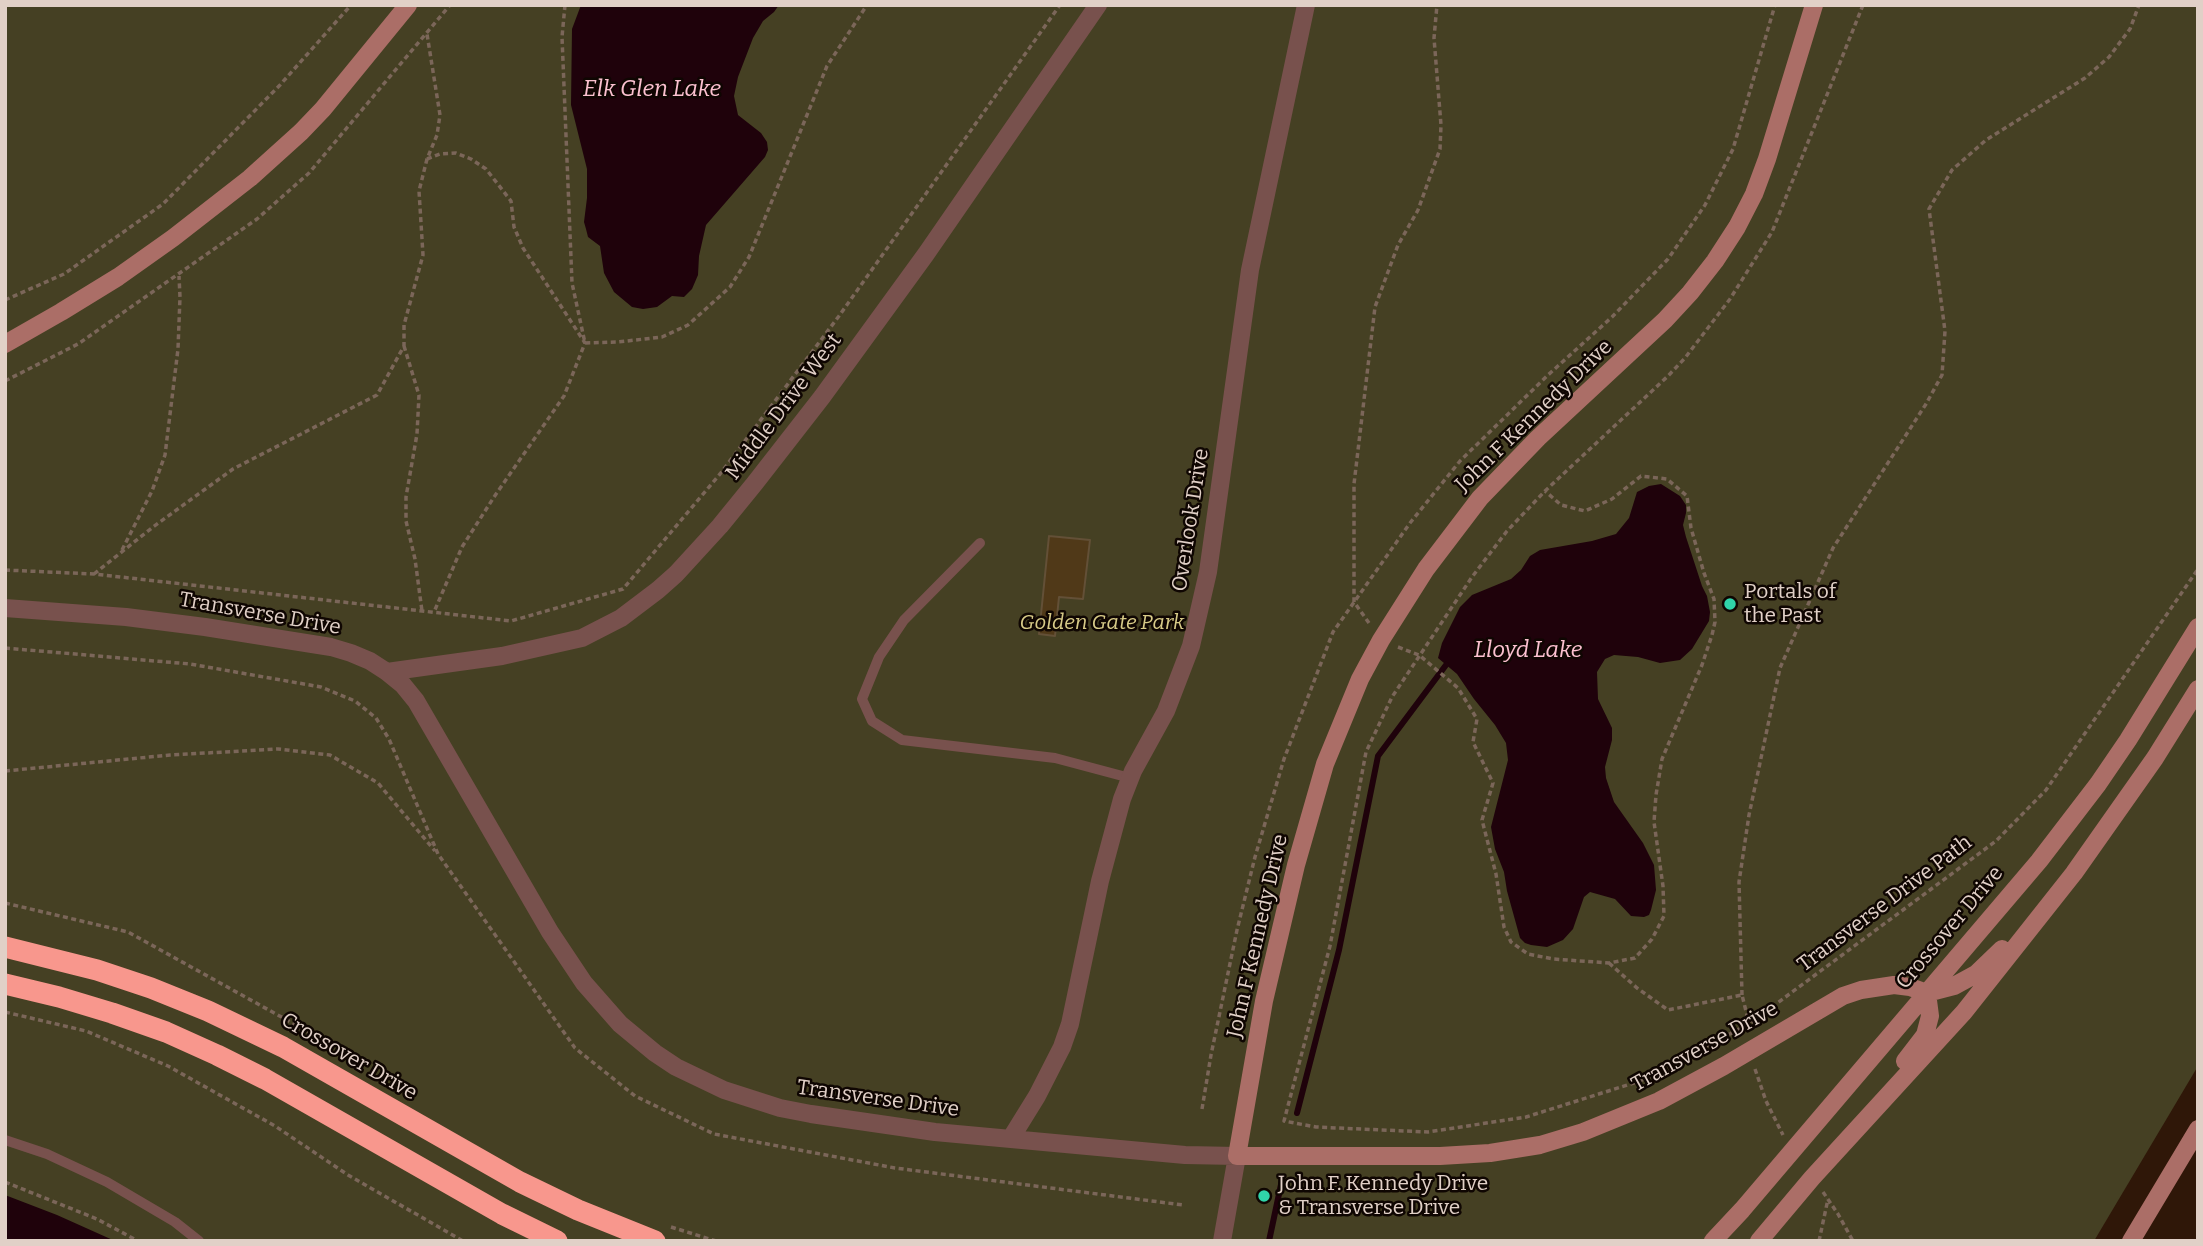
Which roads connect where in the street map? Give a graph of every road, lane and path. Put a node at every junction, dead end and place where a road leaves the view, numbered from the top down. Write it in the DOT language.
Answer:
graph roads {
  1 [pos="351,5"];
  2 [pos="408,5"];
  3 [pos="450,5"];
  4 [pos="565,5"];
  5 [pos="867,5"];
  6 [pos="1060,5"];
  7 [pos="1098,5"];
  8 [pos="1306,5"];
  9 [pos="1437,5"];
  10 [pos="1775,5"];
  11 [pos="1814,5"];
  12 [pos="1863,5"];
  13 [pos="2139,5"];
  14 [pos="427,34"];
  15 [pos="427,159"];
  16 [pos="178,276"];
  17 [pos="5,300"];
  18 [pos="585,343"];
  19 [pos="5,344"];
  20 [pos="404,345"];
  21 [pos="5,381"];
  22 [pos="1545,491"];
  23 [pos="980,543"];
  24 [pos="121,553"];
  25 [pos="2198,569"];
  26 [pos="5,570"];
  27 [pos="94,574"];
  28 [pos="1354,602"];
  29 [pos="5,608"];
  30 [pos="422,611"];
  31 [pos="434,612"];
  32 [pos="2198,627"];
  33 [pos="1381,640"];
  34 [pos="5,648"];
  35 [pos="1419,655"];
  36 [pos="387,672"];
  37 [pos="2198,689"];
  38 [pos="5,771"];
  39 [pos="1130,778"];
  40 [pos="2074,873"];
  41 [pos="5,947"];
  42 [pos="1609,963"];
  43 [pos="5,984"];
  44 [pos="1927,993"];
  45 [pos="1742,995"];
  46 [pos="5,1012"];
  47 [pos="1749,1024"];
  48 [pos="1755,1069"];
  49 [pos="1202,1109"];
  50 [pos="1872,1114"];
  51 [pos="2198,1129"];
  52 [pos="1011,1138"];
  53 [pos="1784,1138"];
  54 [pos="5,1140"];
  55 [pos="1237,1156"];
  56 [pos="5,1182"];
  57 [pos="138,1241"];
  58 [pos="199,1241"];
  59 [pos="463,1241"];
  60 [pos="557,1241"];
  61 [pos="655,1241"];
  62 [pos="1222,1241"];
  63 [pos="1713,1241"];
  64 [pos="1759,1241"];
  65 [pos="1819,1241"];
  66 [pos="1853,1241"];
  67 [pos="2132,1241"];
  1 -- 17 [label="path"];
  2 -- 19 [label="street"];
  3 -- 14 [label="path"];
  4 -- 18 [label="path"];
  5 -- 18 [label="path"];
  6 -- 31 [label="path"];
  7 -- 36 [label="street, Middle Drive West"];
  8 -- 39 [label="street, Overlook Drive"];
  9 -- 28 [label="path"];
  10 -- 28 [label="path"];
  11 -- 33 [label="street, John F Kennedy Drive"];
  12 -- 22 [label="path"];
  13 -- 45 [label="path"];
  14 -- 15 [label="path"];
  14 -- 16 [label="path"];
  15 -- 18 [label="path"];
  15 -- 20 [label="path"];
  16 -- 21 [label="path"];
  16 -- 24 [label="path"];
  18 -- 31 [label="path"];
  20 -- 24 [label="path"];
  20 -- 30 [label="path"];
  22 -- 35 [label="path"];
  22 -- 42 [label="path"];
  23 -- 39 [label="lane"];
  24 -- 27 [label="path"];
  25 -- 47 [label="path, Transverse Drive Path"];
  26 -- 27 [label="path"];
  27 -- 30 [label="path"];
  28 -- 49 [label="path"];
  29 -- 36 [label="street, Transverse Drive"];
  30 -- 31 [label="path"];
  32 -- 44 [label="street, Crossover Drive"];
  33 -- 35 [label="path"];
  33 -- 55 [label="street, John F Kennedy Drive"];
  34 -- 38 [label="path"];
  35 -- 42 [label="path"];
  35 -- 47 [label="path, Transverse Drive Path"];
  36 -- 52 [label="street, Transverse Drive"];
  37 -- 40 [label="street"];
  39 -- 52 [label="street, Overlook Drive"];
  40 -- 44 [label="street"];
  40 -- 50 [label="street"];
  41 -- 61 [label="highway, Crossover Drive"];
  42 -- 45 [label="path"];
  43 -- 60 [label="highway"];
  44 -- 50 [label="street"];
  44 -- 55 [label="street, Transverse Drive"];
  44 -- 63 [label="street, Crossover Drive"];
  45 -- 47 [label="path"];
  46 -- 59 [label="path"];
  48 -- 53 [label="path"];
  50 -- 64 [label="street"];
  51 -- 67 [label="street"];
  52 -- 55 [label="street, Transverse Drive"];
  54 -- 58 [label="lane"];
  55 -- 62 [label="street"];
  56 -- 57 [label="path"];
  65 -- 66 [label="path"];
}
